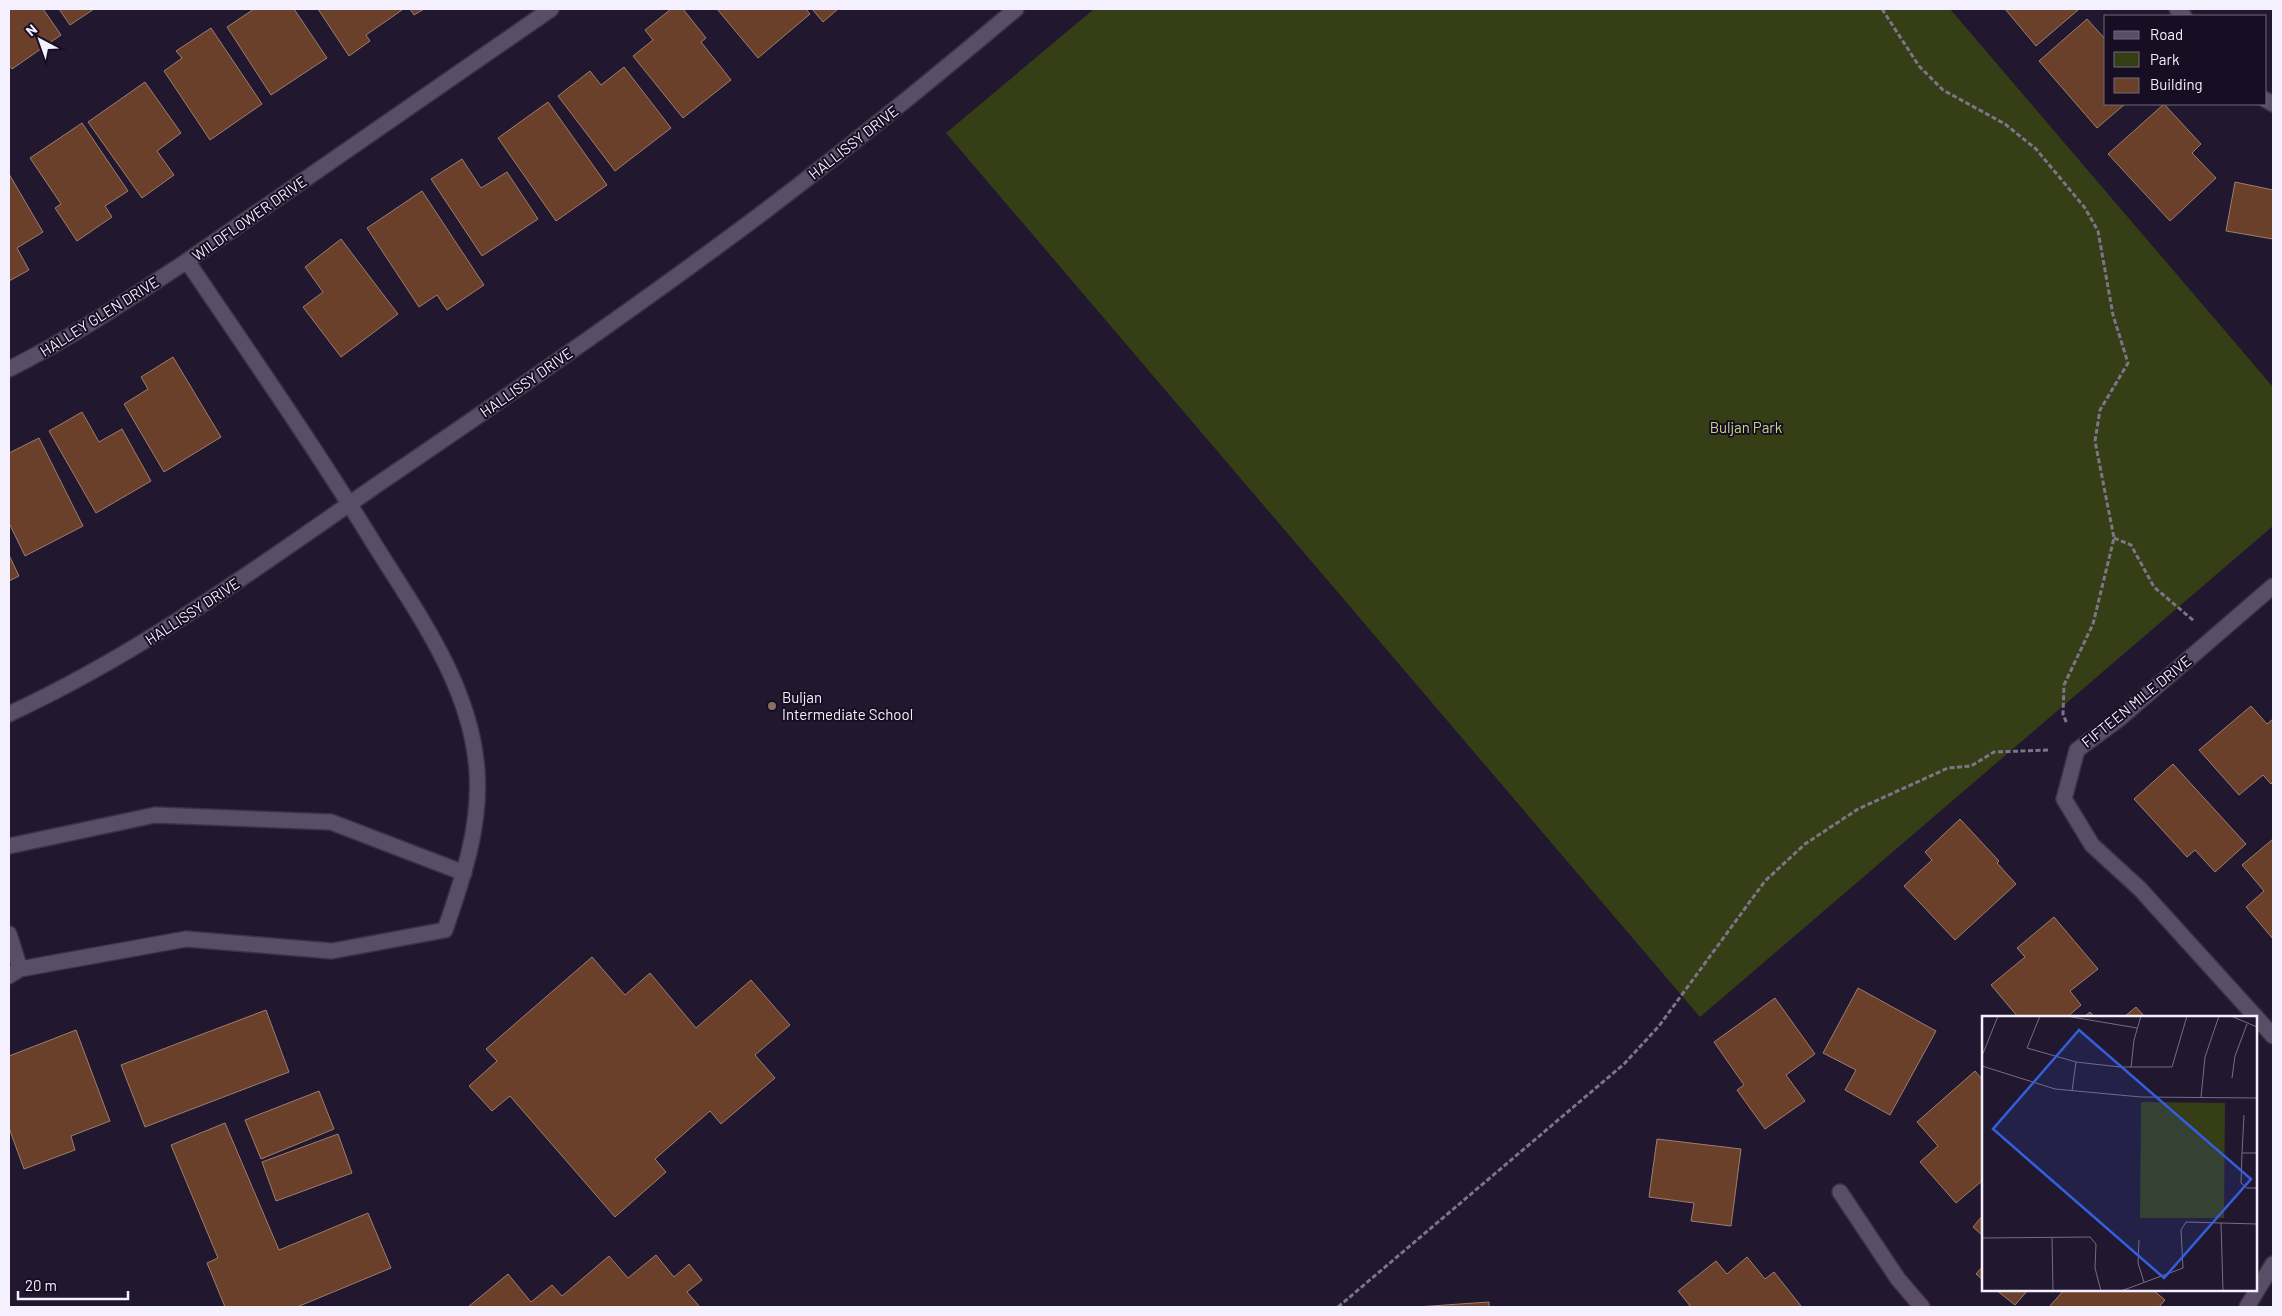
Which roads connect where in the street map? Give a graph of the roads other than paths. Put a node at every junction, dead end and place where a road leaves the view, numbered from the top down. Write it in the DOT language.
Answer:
graph roads {
  1 [pos="550,9"];
  2 [pos="1016,9"];
  3 [pos="187,261"];
  4 [pos="9,370"];
  5 [pos="350,504"];
  6 [pos="2273,586"];
  7 [pos="9,714"];
  8 [pos="9,846"];
  9 [pos="464,873"];
  10 [pos="9,934"];
  11 [pos="14,972"];
  12 [pos="2255,1016"];
  13 [pos="2257,1018"];
  14 [pos="2273,1036"];
  15 [pos="1840,1192"];
  16 [pos="2273,1264"];
  17 [pos="2257,1290"];
  18 [pos="2257,1291"];
  19 [pos="1922,1307"];
  20 [pos="2247,1307"];
  1 -- 3 [label="street, WILDFLOWER DRIVE"];
  2 -- 5 [label="street, HALLISSY DRIVE"];
  3 -- 4 [label="street, HALLEY GLEN DRIVE"];
  3 -- 5 [label="street, WILDFLOWER DRIVE"];
  5 -- 7 [label="street, HALLISSY DRIVE"];
  5 -- 9 [label="street, WILDFLOWER DRIVE"];
  6 -- 12 [label="street, FIFTEEN MILE DRIVE"];
  8 -- 9 [label="street"];
  9 -- 11 [label="street, WILDFLOWER DRIVE"];
  10 -- 11 [label="street"];
  13 -- 14 [label="street, FIFTEEN MILE DRIVE"];
  15 -- 19 [label="street"];
  16 -- 17 [label="street"];
  18 -- 20 [label="street"];
}
